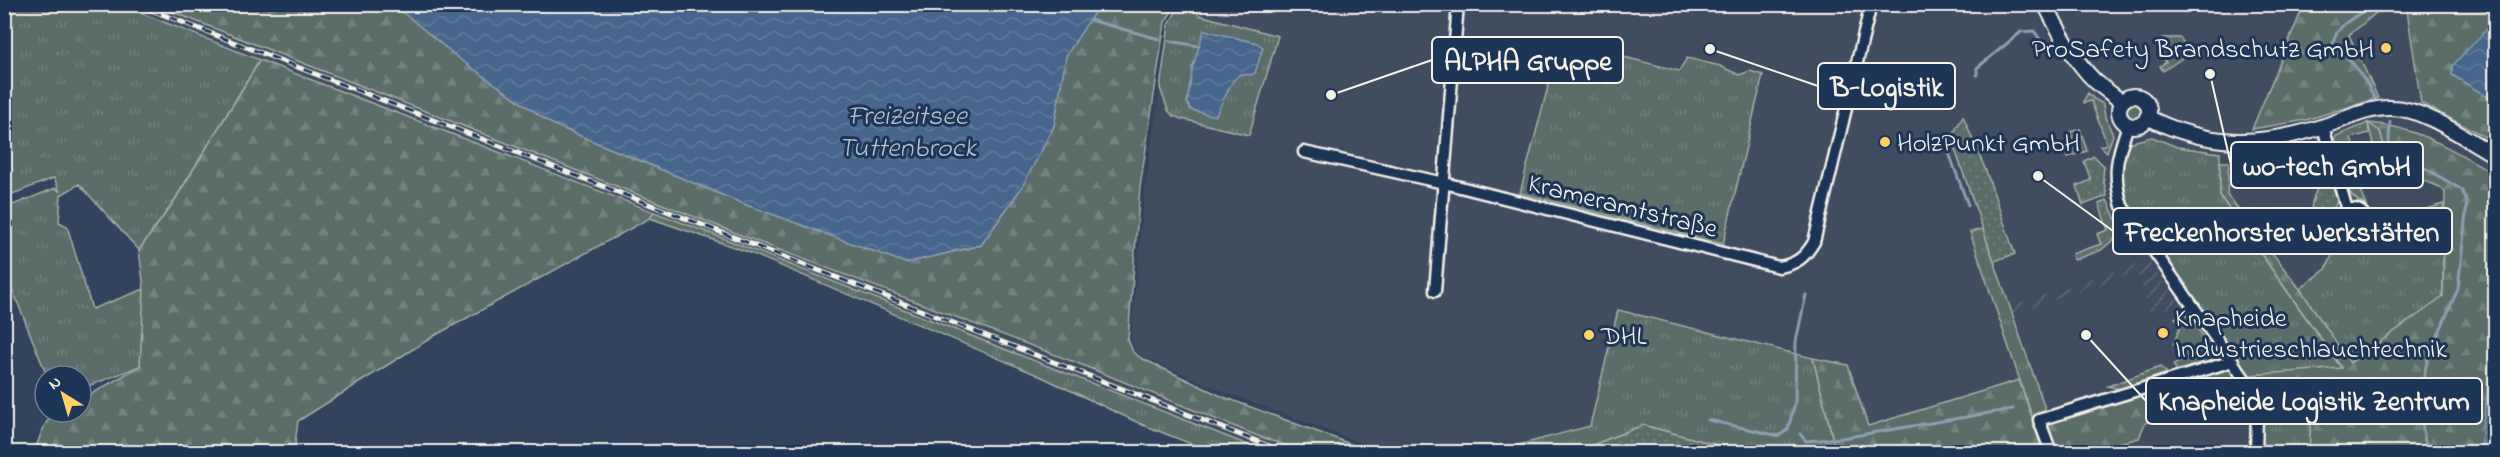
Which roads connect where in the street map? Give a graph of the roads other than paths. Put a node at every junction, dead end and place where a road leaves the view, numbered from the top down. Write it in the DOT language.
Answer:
graph roads {
  1 [pos="1458,4"];
  2 [pos="1871,4"];
  3 [pos="2045,4"];
  4 [pos="2122,102"];
  5 [pos="2147,117"];
  6 [pos="2128,124"];
  7 [pos="2323,127"];
  8 [pos="1304,152"];
  9 [pos="2496,156"];
  10 [pos="1444,183"];
  11 [pos="2347,210"];
  12 [pos="1435,291"];
  13 [pos="2233,361"];
  14 [pos="2051,453"];
  15 [pos="2256,453"];
  1 -- 10 [label="street"];
  2 -- 10 [label="street, Krameramtstraße"];
  3 -- 4 [label="street"];
  4 -- 5 [label="street"];
  4 -- 6 [label="street"];
  5 -- 6 [label="street"];
  5 -- 7 [label="street"];
  6 -- 13 [label="street"];
  7 -- 9 [label="street"];
  7 -- 11 [label="street"];
  8 -- 10 [label="street, Krameramtstraße"];
  10 -- 12 [label="street"];
  13 -- 14 [label="street"];
  13 -- 15 [label="street"];
}
